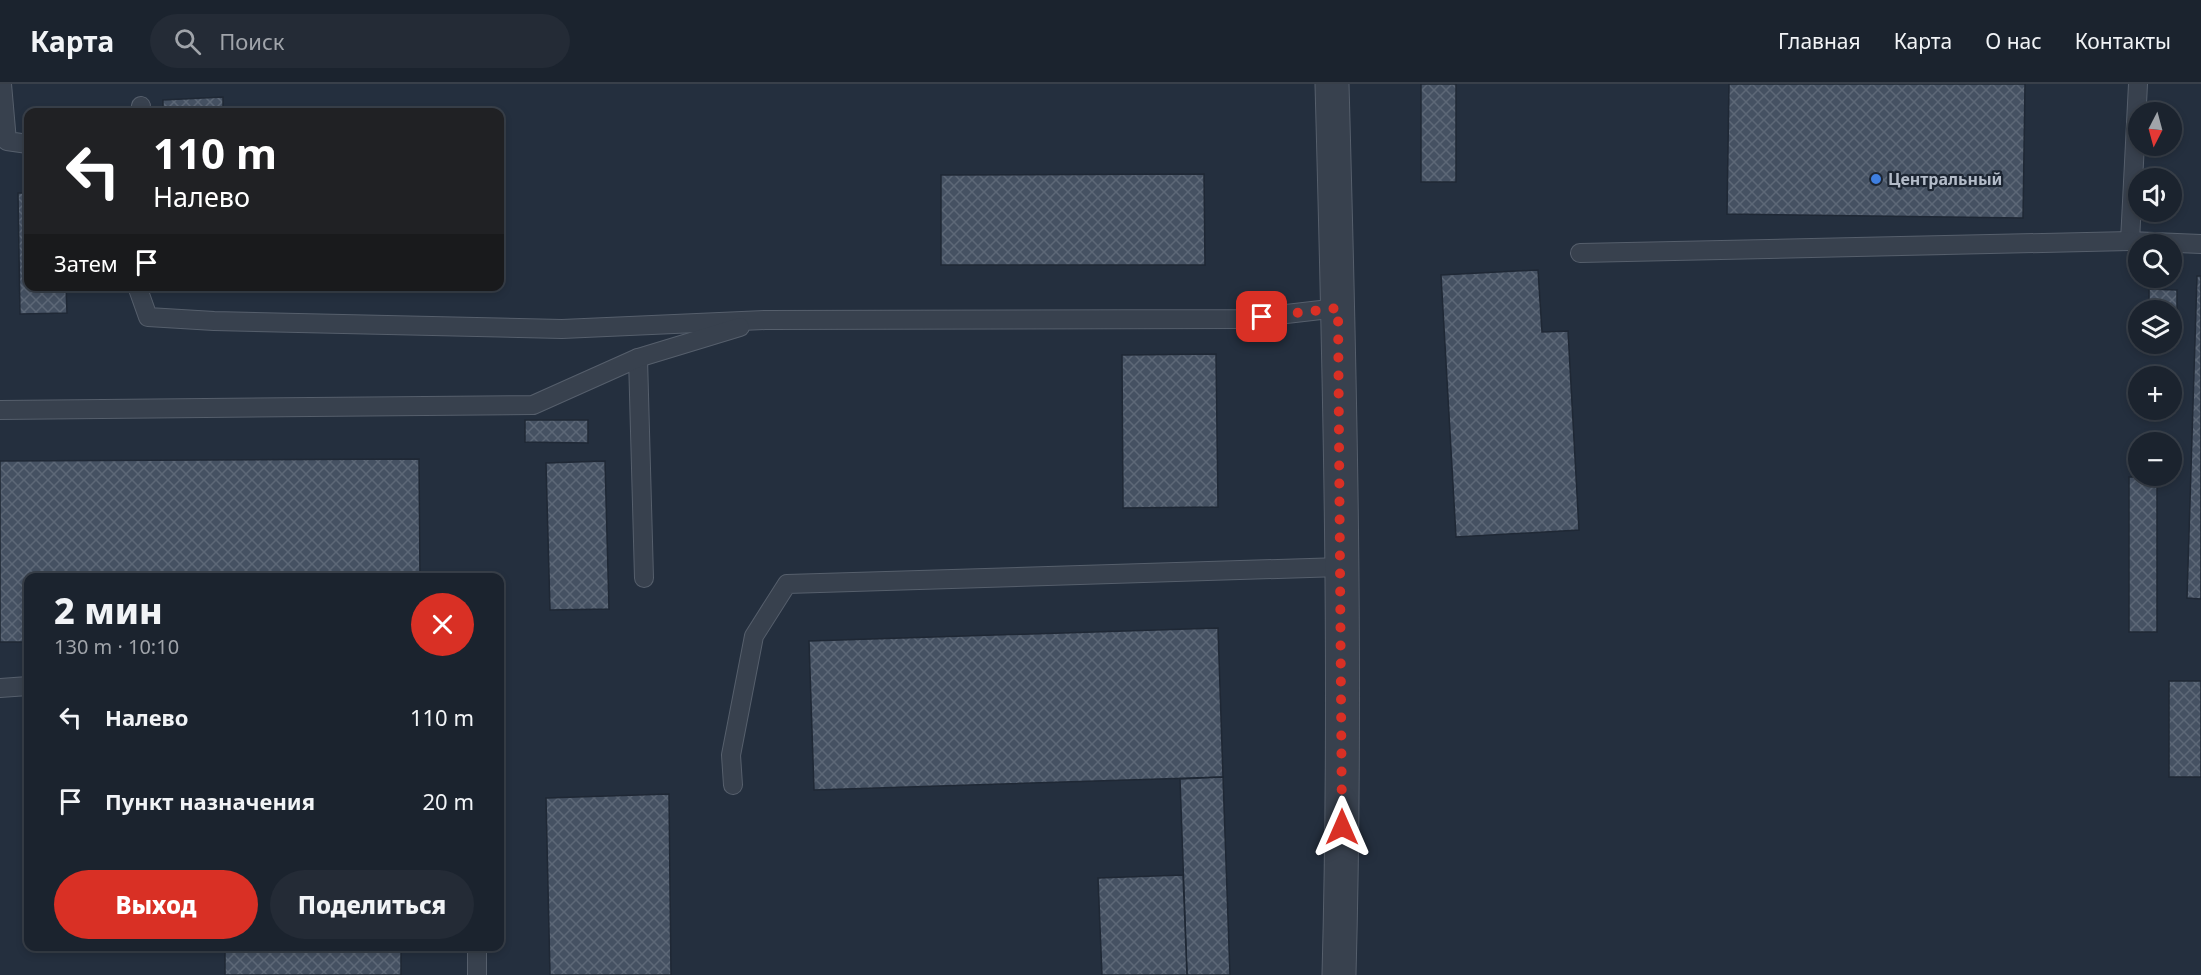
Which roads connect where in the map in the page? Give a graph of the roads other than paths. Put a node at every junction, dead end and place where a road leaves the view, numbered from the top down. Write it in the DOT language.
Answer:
graph roads {
  1 [pos="2,84"];
  2 [pos="1332,84"];
  3 [pos="2138,84"];
  4 [pos="24,143"];
  5 [pos="2130,234"];
  6 [pos="2128,241"];
  7 [pos="2182,243"];
  8 [pos="2201,244"];
  9 [pos="1580,253"];
  10 [pos="139,291"];
  11 [pos="1338,308"];
  12 [pos="765,320"];
  13 [pos="638,358"];
  14 [pos="0,410"];
  15 [pos="1341,567"];
  16 [pos="644,578"];
  17 [pos="24,686"];
  18 [pos="0,687"];
  19 [pos="733,785"];
  20 [pos="477,951"];
  21 [pos="477,975"];
  22 [pos="1339,975"];
  1 -- 4 [label="lane"];
  2 -- 11 [label="street"];
  3 -- 5 [label="lane"];
  6 -- 9 [label="lane"];
  7 -- 8 [label="lane"];
  10 -- 12 [label="lane"];
  11 -- 12 [label="lane"];
  11 -- 15 [label="street"];
  12 -- 13 [label="lane"];
  13 -- 14 [label="lane"];
  13 -- 16 [label="lane"];
  15 -- 19 [label="lane"];
  15 -- 22 [label="street"];
  17 -- 18 [label="lane"];
  20 -- 21 [label="lane"];
}
